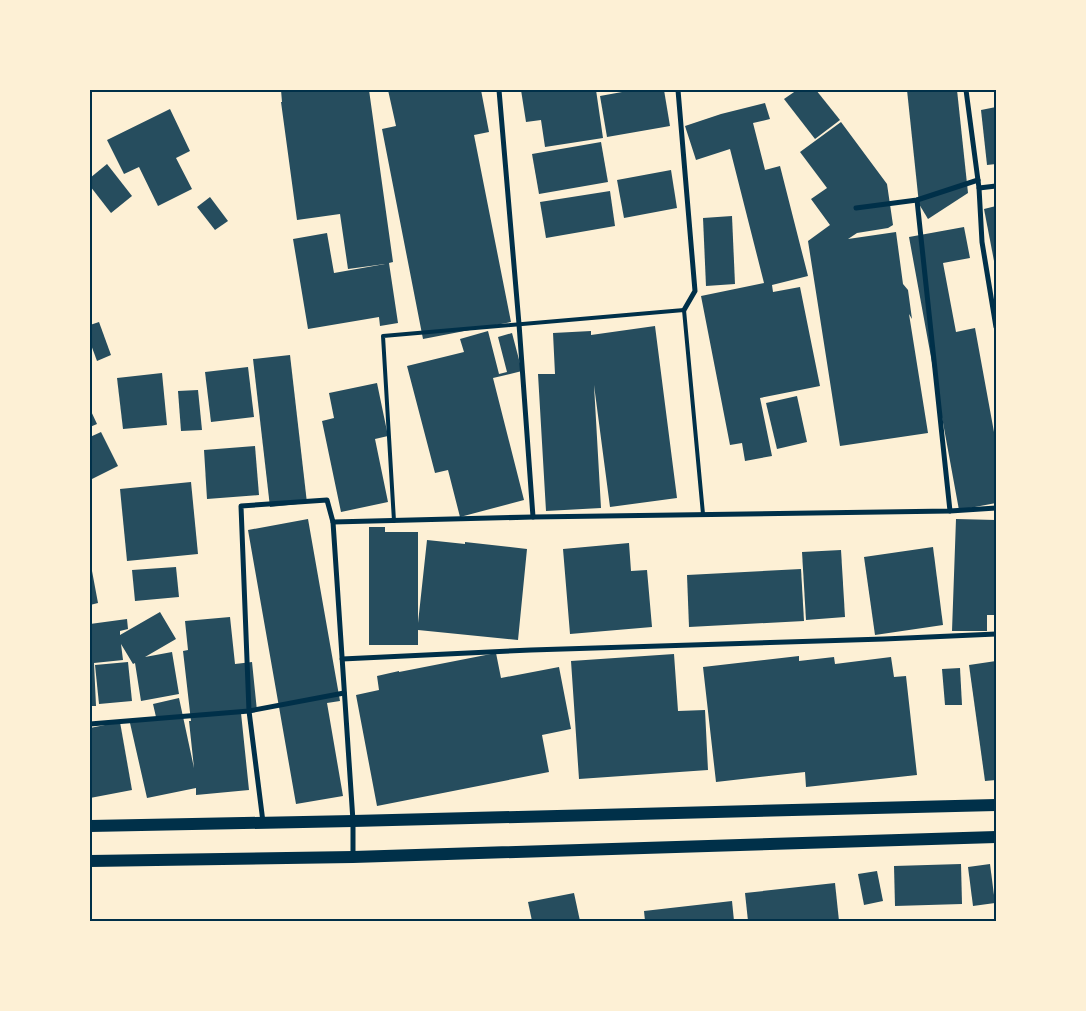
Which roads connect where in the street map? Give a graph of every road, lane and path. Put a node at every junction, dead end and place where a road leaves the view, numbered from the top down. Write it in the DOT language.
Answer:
graph roads {
  1 [pos="499,90"];
  2 [pos="678,90"];
  3 [pos="966,90"];
  4 [pos="978,180"];
  5 [pos="996,186"];
  6 [pos="979,188"];
  7 [pos="917,200"];
  8 [pos="856,208"];
  9 [pos="684,310"];
  10 [pos="519,324"];
  11 [pos="996,327"];
  12 [pos="996,508"];
  13 [pos="950,511"];
  14 [pos="703,514"];
  15 [pos="533,517"];
  16 [pos="394,521"];
  17 [pos="333,522"];
  18 [pos="996,634"];
  19 [pos="342,659"];
  20 [pos="344,693"];
  21 [pos="250,711"];
  22 [pos="90,724"];
  23 [pos="996,805"];
  24 [pos="353,821"];
  25 [pos="263,823"];
  26 [pos="90,826"];
  27 [pos="996,837"];
  28 [pos="353,858"];
  29 [pos="90,861"];
  1 -- 10 [label="street"];
  2 -- 9 [label="street"];
  3 -- 4 [label="street"];
  4 -- 6 [label="street"];
  4 -- 7 [label="street"];
  5 -- 6 [label="street"];
  6 -- 11 [label="street"];
  7 -- 8 [label="street"];
  7 -- 13 [label="street"];
  9 -- 10 [label="lane"];
  9 -- 14 [label="lane"];
  10 -- 15 [label="street"];
  10 -- 16 [label="lane"];
  12 -- 13 [label="street"];
  13 -- 14 [label="street"];
  14 -- 15 [label="street"];
  15 -- 16 [label="street"];
  16 -- 17 [label="street"];
  17 -- 19 [label="street"];
  17 -- 21 [label="street"];
  18 -- 19 [label="street"];
  19 -- 20 [label="street"];
  20 -- 21 [label="street"];
  20 -- 24 [label="street"];
  21 -- 22 [label="street"];
  21 -- 25 [label="street"];
  23 -- 24 [label="main road"];
  24 -- 25 [label="main road"];
  24 -- 28 [label="street"];
  25 -- 26 [label="main road"];
  27 -- 28 [label="main road"];
  28 -- 29 [label="main road"];
}
